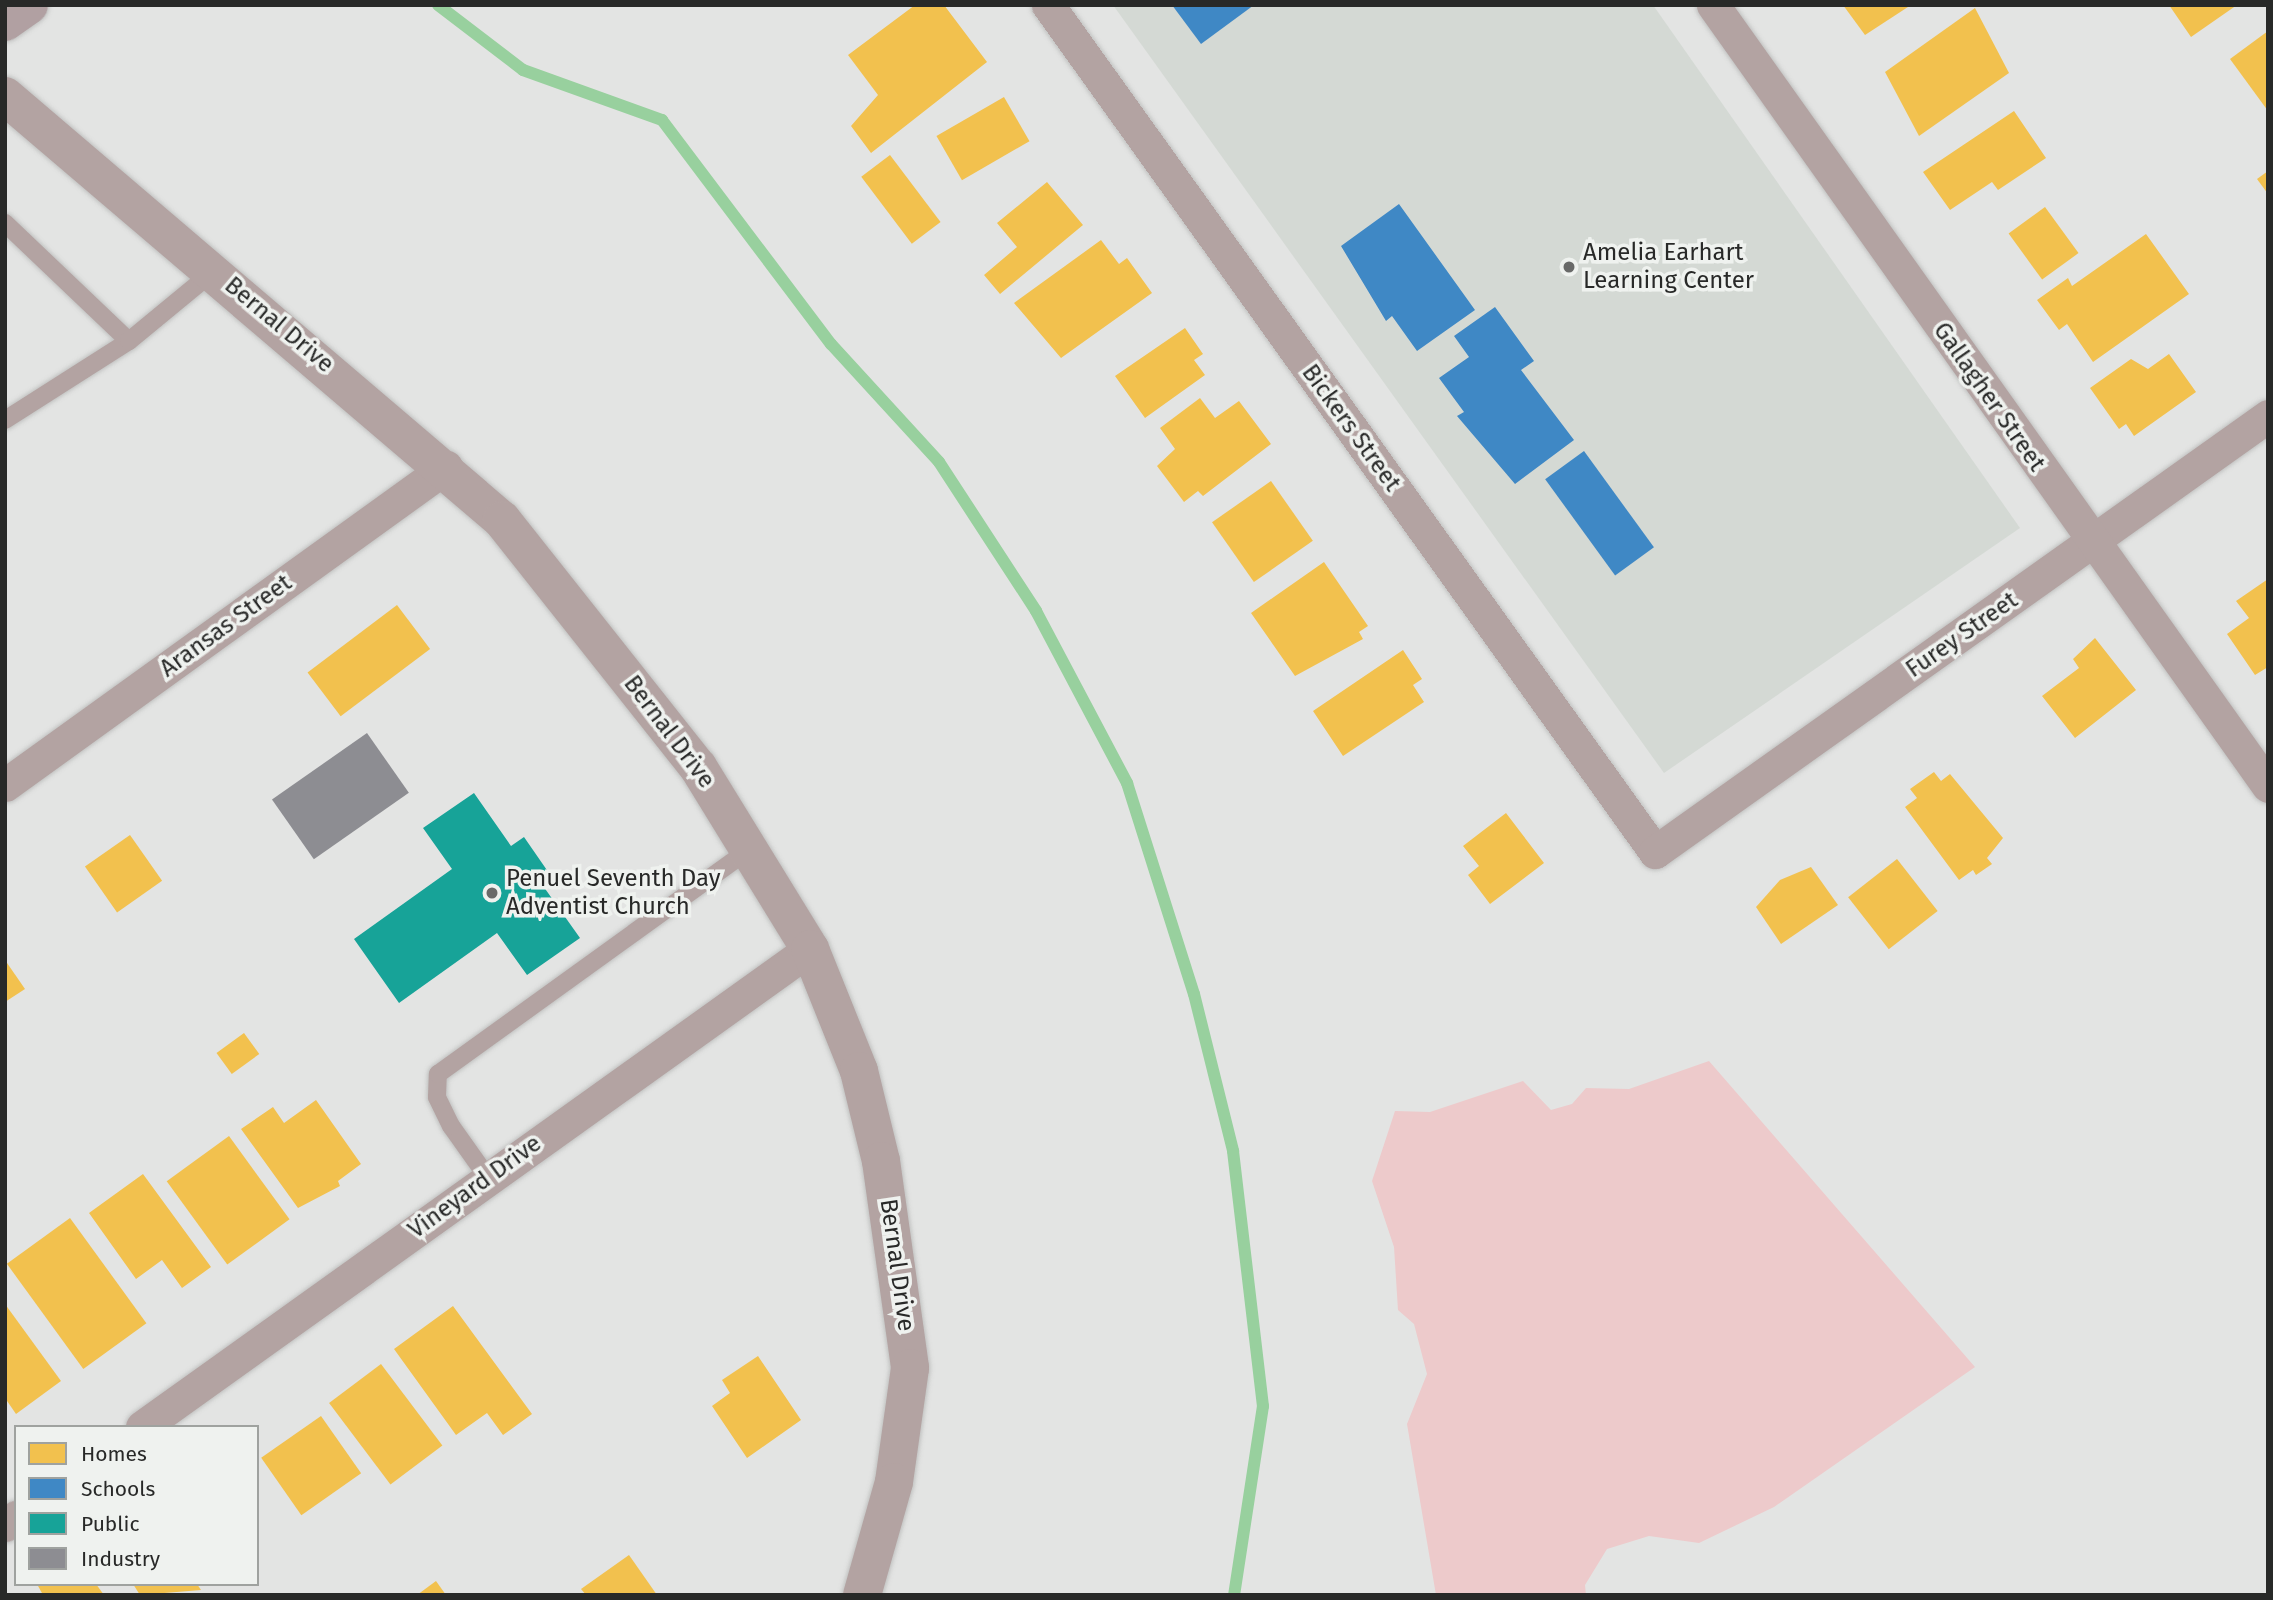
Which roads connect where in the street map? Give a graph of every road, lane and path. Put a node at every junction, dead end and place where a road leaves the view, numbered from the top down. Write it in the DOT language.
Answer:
graph roads {
  1 [pos="29,5"];
  2 [pos="1048,5"];
  3 [pos="1713,5"];
  4 [pos="5,22"];
  5 [pos="8,102"];
  6 [pos="5,223"];
  7 [pos="215,270"];
  8 [pos="129,341"];
  9 [pos="2268,416"];
  10 [pos="5,420"];
  11 [pos="446,467"];
  12 [pos="2092,543"];
  13 [pos="5,785"];
  14 [pos="2268,786"];
  15 [pos="751,848"];
  16 [pos="1655,852"];
  17 [pos="810,949"];
  18 [pos="488,1178"];
  19 [pos="145,1425"];
  20 [pos="862,1595"];
  1 -- 4 [label="main road"];
  2 -- 16 [label="street, Bickers Street"];
  3 -- 12 [label="street, Gallagher Street"];
  5 -- 7 [label="street, Bernal Drive"];
  6 -- 8 [label="lane"];
  7 -- 8 [label="lane"];
  7 -- 11 [label="street, Bernal Drive"];
  8 -- 10 [label="lane"];
  9 -- 12 [label="street, Furey Street"];
  11 -- 13 [label="street, Aransas Street"];
  11 -- 15 [label="street, Bernal Drive"];
  12 -- 14 [label="street, Gallagher Street"];
  12 -- 16 [label="street, Furey Street"];
  15 -- 17 [label="street, Bernal Drive"];
  15 -- 18 [label="lane"];
  17 -- 18 [label="street, Vineyard Drive"];
  17 -- 20 [label="street, Bernal Drive"];
  18 -- 19 [label="street, Vineyard Drive"];
}
